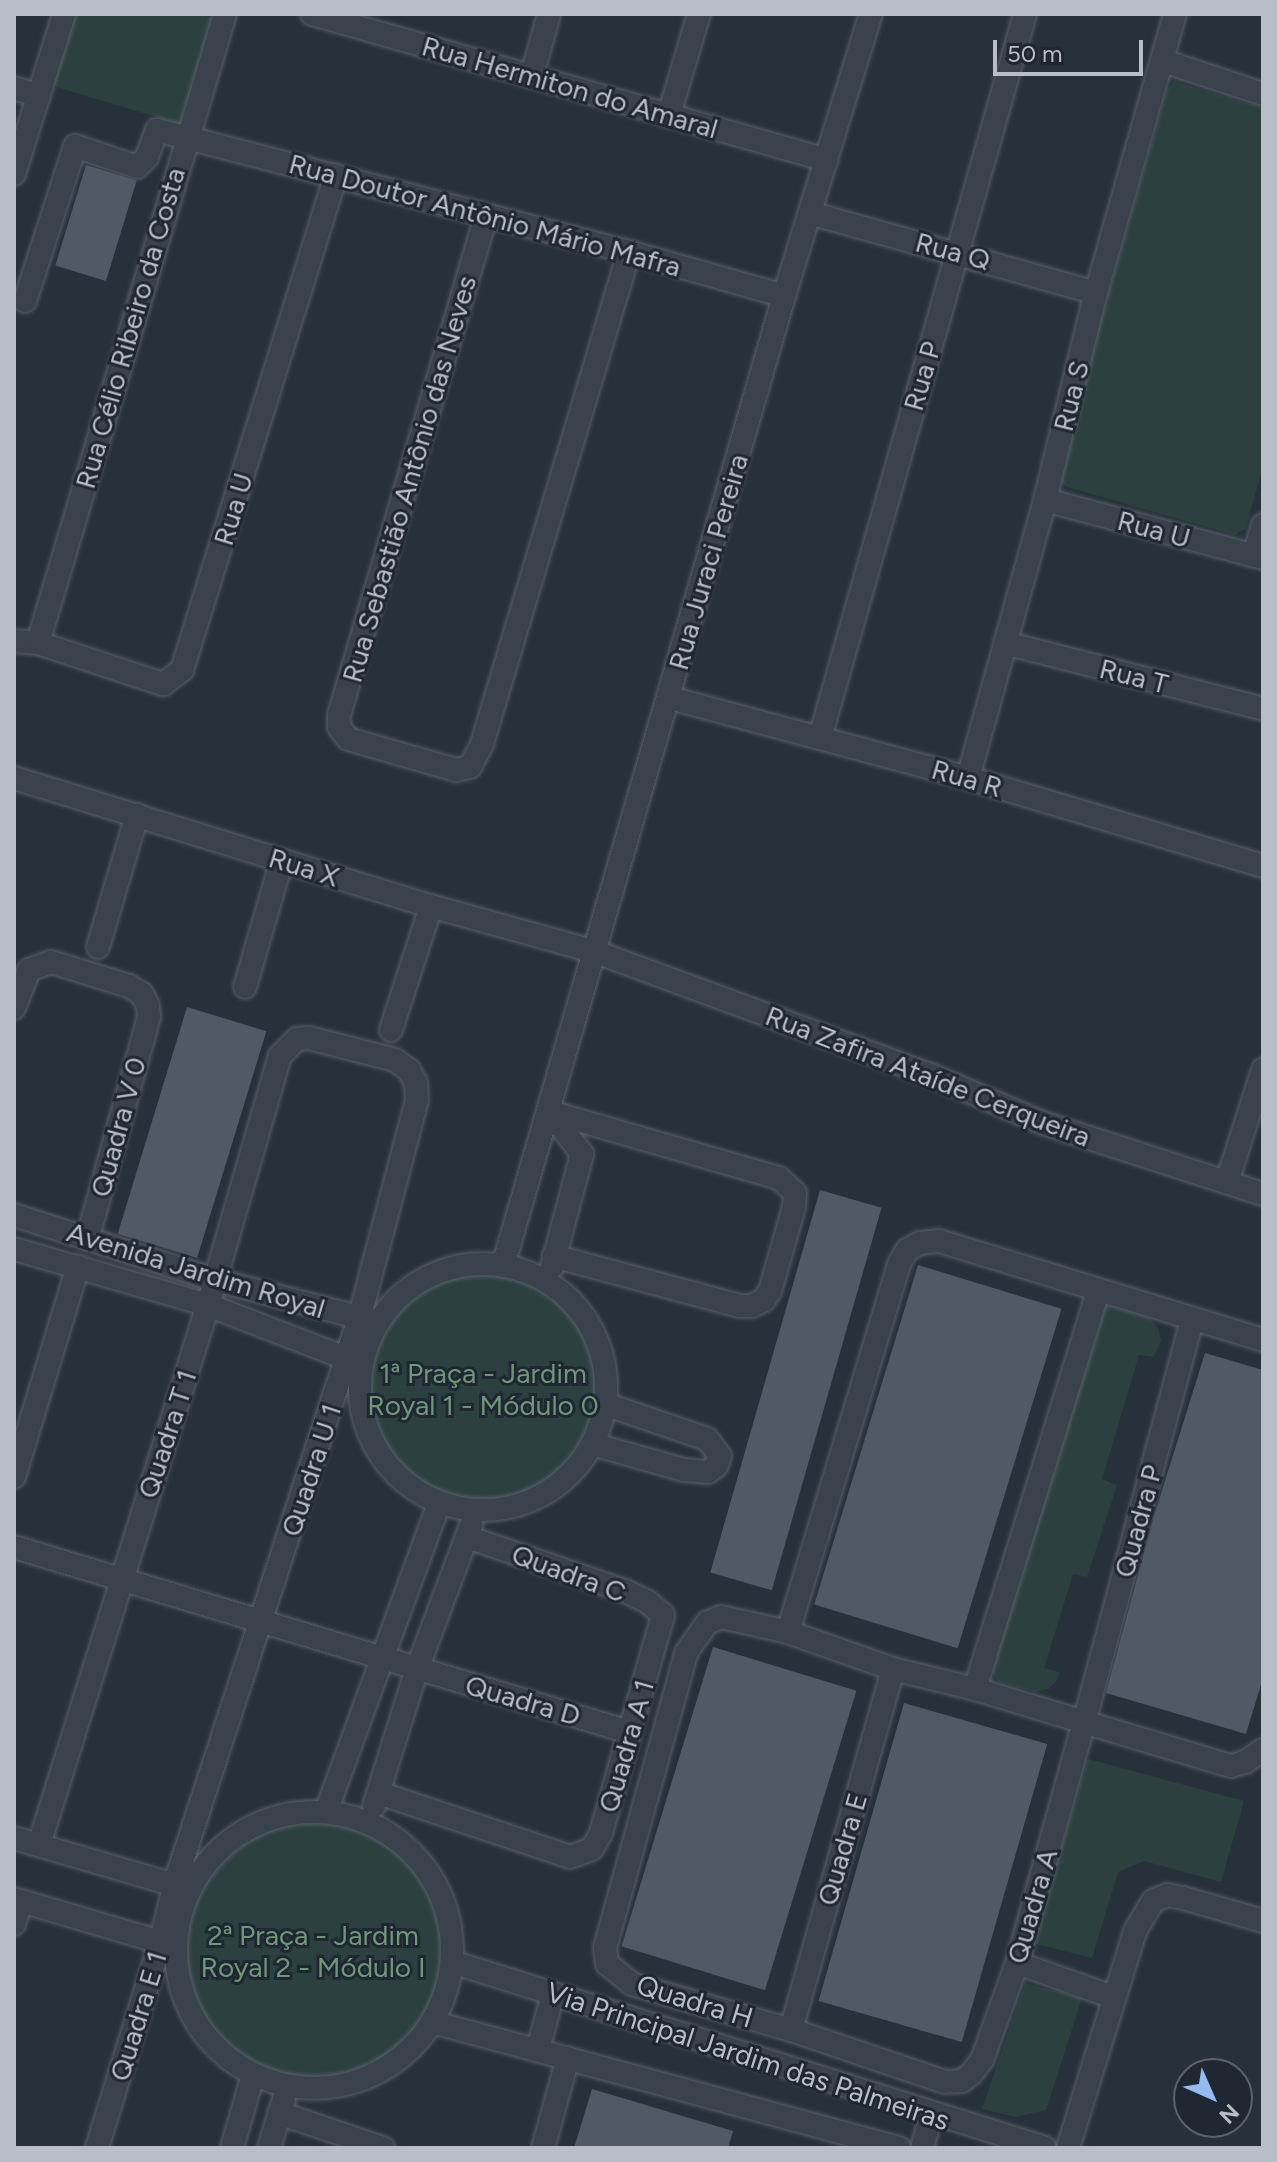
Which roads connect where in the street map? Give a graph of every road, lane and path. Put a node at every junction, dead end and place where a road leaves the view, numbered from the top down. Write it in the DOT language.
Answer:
graph roads {
  1 [pos="64,14"];
  2 [pos="224,14"];
  3 [pos="312,14"];
  4 [pos="549,14"];
  5 [pos="699,14"];
  6 [pos="871,14"];
  7 [pos="1025,14"];
  8 [pos="1175,14"];
  9 [pos="391,25"];
  10 [pos="1163,61"];
  11 [pos="532,76"];
  12 [pos="14,88"];
  13 [pos="1263,94"];
  14 [pos="39,96"];
  15 [pos="669,115"];
  16 [pos="185,138"];
  17 [pos="827,160"];
  18 [pos="14,174"];
  19 [pos="336,175"];
  20 [pos="810,213"];
  21 [pos="486,216"];
  22 [pos="629,252"];
  23 [pos="958,252"];
  24 [pos="1096,293"];
  25 [pos="784,296"];
  26 [pos="25,301"];
  27 [pos="1045,500"];
  28 [pos="1263,525"];
  29 [pos="1258,557"];
  30 [pos="14,641"];
  31 [pos="38,643"];
  32 [pos="1005,643"];
  33 [pos="670,698"];
  34 [pos="1263,709"];
  35 [pos="820,738"];
  36 [pos="14,778"];
  37 [pos="968,778"];
  38 [pos="137,815"];
  39 [pos="282,860"];
  40 [pos="1263,866"];
  41 [pos="431,906"];
  42 [pos="98,947"];
  43 [pos="596,952"];
  44 [pos="245,987"];
  45 [pos="14,1008"];
  46 [pos="391,1030"];
  47 [pos="1263,1070"];
  48 [pos="550,1112"];
  49 [pos="1227,1182"];
  50 [pos="1263,1194"];
  51 [pos="14,1215"];
  52 [pos="88,1237"];
  53 [pos="14,1249"];
  54 [pos="554,1256"];
  55 [pos="503,1266"];
  56 [pos="78,1267"];
  57 [pos="215,1280"];
  58 [pos="548,1282"];
  59 [pos="1098,1292"];
  60 [pos="208,1305"];
  61 [pos="369,1320"];
  62 [pos="1192,1320"];
  63 [pos="1263,1340"];
  64 [pos="355,1361"];
  65 [pos="605,1404"];
  66 [pos="592,1444"];
  67 [pos="14,1477"];
  68 [pos="439,1503"];
  69 [pos="477,1510"];
  70 [pos="467,1537"];
  71 [pos="14,1547"];
  72 [pos="121,1579"];
  73 [pos="664,1619"];
  74 [pos="262,1620"];
  75 [pos="788,1632"];
  76 [pos="384,1658"];
  77 [pos="417,1669"];
  78 [pos="893,1669"];
  79 [pos="975,1689"];
  80 [pos="1084,1722"];
  81 [pos="629,1732"];
  82 [pos="1263,1750"];
  83 [pos="379,1793"];
  84 [pos="326,1812"];
  85 [pos="368,1822"];
  86 [pos="14,1838"];
  87 [pos="39,1845"];
  88 [pos="182,1886"];
  89 [pos="18,1900"];
  90 [pos="1263,1921"];
  91 [pos="14,1924"];
  92 [pos="168,1944"];
  93 [pos="452,1962"];
  94 [pos="1017,1963"];
  95 [pos="553,1994"];
  96 [pos="1113,1997"];
  97 [pos="432,2022"];
  98 [pos="791,2030"];
  99 [pos="538,2049"];
  100 [pos="568,2058"];
  101 [pos="253,2075"];
  102 [pos="962,2081"];
  103 [pos="288,2086"];
  104 [pos="279,2113"];
  105 [pos="932,2114"];
  106 [pos="890,2147"];
  107 [pos="97,2148"];
  108 [pos="232,2148"];
  109 [pos="269,2148"];
  110 [pos="383,2148"];
  111 [pos="543,2148"];
  112 [pos="922,2148"];
  113 [pos="1045,2148"];
  114 [pos="1068,2148"];
  1 -- 14 [label="street"];
  2 -- 16 [label="street, Rua Célio Ribeiro da Costa"];
  3 -- 9 [label="street, Rua Hermiton do Amaral"];
  4 -- 11 [label="street"];
  5 -- 15 [label="street"];
  6 -- 17 [label="street, Rua Juraci Pereira"];
  7 -- 23 [label="street, Rua P"];
  8 -- 10 [label="street, Rua S"];
  9 -- 11 [label="street, Rua Hermiton do Amaral"];
  10 -- 13 [label="street"];
  10 -- 24 [label="street, Rua S"];
  11 -- 15 [label="street, Rua Hermiton do Amaral"];
  12 -- 14 [label="street"];
  14 -- 18 [label="street"];
  15 -- 17 [label="street, Rua Hermiton do Amaral"];
  16 -- 19 [label="street, Rua Doutor Antônio Mário Mafra"];
  16 -- 26 [label="street, Rua Doutor Antônio Mário Mafra"];
  16 -- 31 [label="street, Rua Célio Ribeiro da Costa"];
  17 -- 20 [label="street, Rua Juraci Pereira"];
  19 -- 21 [label="street, Rua Doutor Antônio Mário Mafra"];
  19 -- 31 [label="street, Rua U"];
  20 -- 23 [label="street, Rua Q"];
  20 -- 25 [label="street, Rua Juraci Pereira"];
  21 -- 22 [label="street, Rua Doutor Antônio Mário Mafra"];
  21 -- 22 [label="street, Rua Sebastião Antônio das Neves"];
  22 -- 25 [label="street, Rua Doutor Antônio Mário Mafra"];
  23 -- 24 [label="street, Rua Q"];
  23 -- 35 [label="street, Rua P"];
  24 -- 27 [label="street, Rua S"];
  25 -- 33 [label="street, Rua Juraci Pereira"];
  27 -- 29 [label="street, Rua U"];
  27 -- 32 [label="street, Rua S"];
  28 -- 29 [label="street"];
  30 -- 31 [label="street, Rua U"];
  32 -- 34 [label="street, Rua T"];
  32 -- 37 [label="street, Rua S"];
  33 -- 35 [label="street, Rua R"];
  33 -- 43 [label="street, Rua Juraci Pereira"];
  35 -- 37 [label="street, Rua R"];
  36 -- 38 [label="street, Rua X"];
  37 -- 40 [label="street, Rua R"];
  38 -- 39 [label="street, Rua X"];
  38 -- 42 [label="street"];
  39 -- 41 [label="street, Rua X"];
  39 -- 44 [label="street"];
  41 -- 43 [label="street, Rua X"];
  41 -- 46 [label="street"];
  43 -- 48 [label="street, Rua Juraci Pereira"];
  43 -- 49 [label="street, Rua Zafira Ataíde Cerqueira"];
  45 -- 52 [label="street, Quadra V 0"];
  47 -- 49 [label="street"];
  48 -- 54 [label="street"];
  48 -- 54 [label="street"];
  48 -- 55 [label="street, Rua Juraci Pereira"];
  49 -- 50 [label="street, Rua Zafira Ataíde Cerqueira"];
  51 -- 52 [label="street, Avenida Jardim Royal"];
  52 -- 57 [label="street, Avenida Jardim Royal"];
  53 -- 56 [label="street, Avenida Jardim Royal"];
  54 -- 58 [label="street"];
  55 -- 58 [label="street"];
  55 -- 61 [label="street"];
  56 -- 60 [label="street, Avenida Jardim Royal"];
  56 -- 67 [label="street"];
  57 -- 60 [label="street, Quadra T 1"];
  57 -- 61 [label="street, Avenida Jardim Royal"];
  57 -- 61 [label="street, Quadra T 1"];
  58 -- 65 [label="street"];
  59 -- 62 [label="street"];
  59 -- 75 [label="street"];
  59 -- 79 [label="street"];
  60 -- 64 [label="street, Avenida Jardim Royal"];
  60 -- 72 [label="street, Quadra T 1"];
  61 -- 64 [label="street"];
  62 -- 63 [label="street"];
  62 -- 80 [label="street, Quadra P"];
  64 -- 68 [label="street"];
  64 -- 74 [label="street, Quadra U 1"];
  65 -- 66 [label="street"];
  65 -- 66 [label="street"];
  66 -- 69 [label="street"];
  68 -- 69 [label="street"];
  68 -- 76 [label="street"];
  69 -- 70 [label="street"];
  70 -- 73 [label="street, Quadra C"];
  70 -- 77 [label="street"];
  71 -- 72 [label="street, Quadra D"];
  72 -- 74 [label="street, Quadra D"];
  72 -- 87 [label="street, Quadra T 1"];
  73 -- 81 [label="street, Quadra A 1"];
  74 -- 76 [label="street, Quadra D"];
  74 -- 88 [label="street, Quadra U 1"];
  75 -- 78 [label="street"];
  75 -- 98 [label="street, Quadra H"];
  76 -- 77 [label="street, Quadra D"];
  76 -- 84 [label="street"];
  77 -- 81 [label="street, Quadra D"];
  77 -- 83 [label="street"];
  78 -- 79 [label="street"];
  78 -- 98 [label="street, Quadra E"];
  79 -- 80 [label="street"];
  80 -- 82 [label="street"];
  80 -- 94 [label="street, Quadra A"];
  81 -- 83 [label="street, Quadra A 1"];
  83 -- 85 [label="street"];
  84 -- 85 [label="street"];
  84 -- 88 [label="street"];
  85 -- 93 [label="street"];
  86 -- 87 [label="street"];
  87 -- 88 [label="street"];
  88 -- 92 [label="street, Quadra E 1"];
  89 -- 91 [label="street"];
  89 -- 92 [label="street"];
  90 -- 96 [label="street"];
  92 -- 101 [label="street"];
  92 -- 107 [label="street, Quadra E 1"];
  93 -- 95 [label="street, Via Principal Jardim das Palmeiras"];
  93 -- 97 [label="street"];
  94 -- 96 [label="street"];
  94 -- 102 [label="street, Quadra A"];
  95 -- 99 [label="street"];
  95 -- 105 [label="street, Via Principal Jardim das Palmeiras"];
  96 -- 114 [label="street"];
  97 -- 99 [label="street, Via Principal Jardim das Palmeiras"];
  97 -- 103 [label="street"];
  98 -- 102 [label="street, Quadra H"];
  99 -- 100 [label="street, Via Principal Jardim das Palmeiras"];
  100 -- 106 [label="street, Via Principal Jardim das Palmeiras"];
  100 -- 111 [label="street"];
  101 -- 103 [label="street"];
  101 -- 108 [label="street"];
  103 -- 104 [label="street"];
  104 -- 109 [label="street"];
  104 -- 110 [label="street"];
  105 -- 112 [label="street"];
  105 -- 113 [label="street, Via Principal Jardim das Palmeiras"];
}
